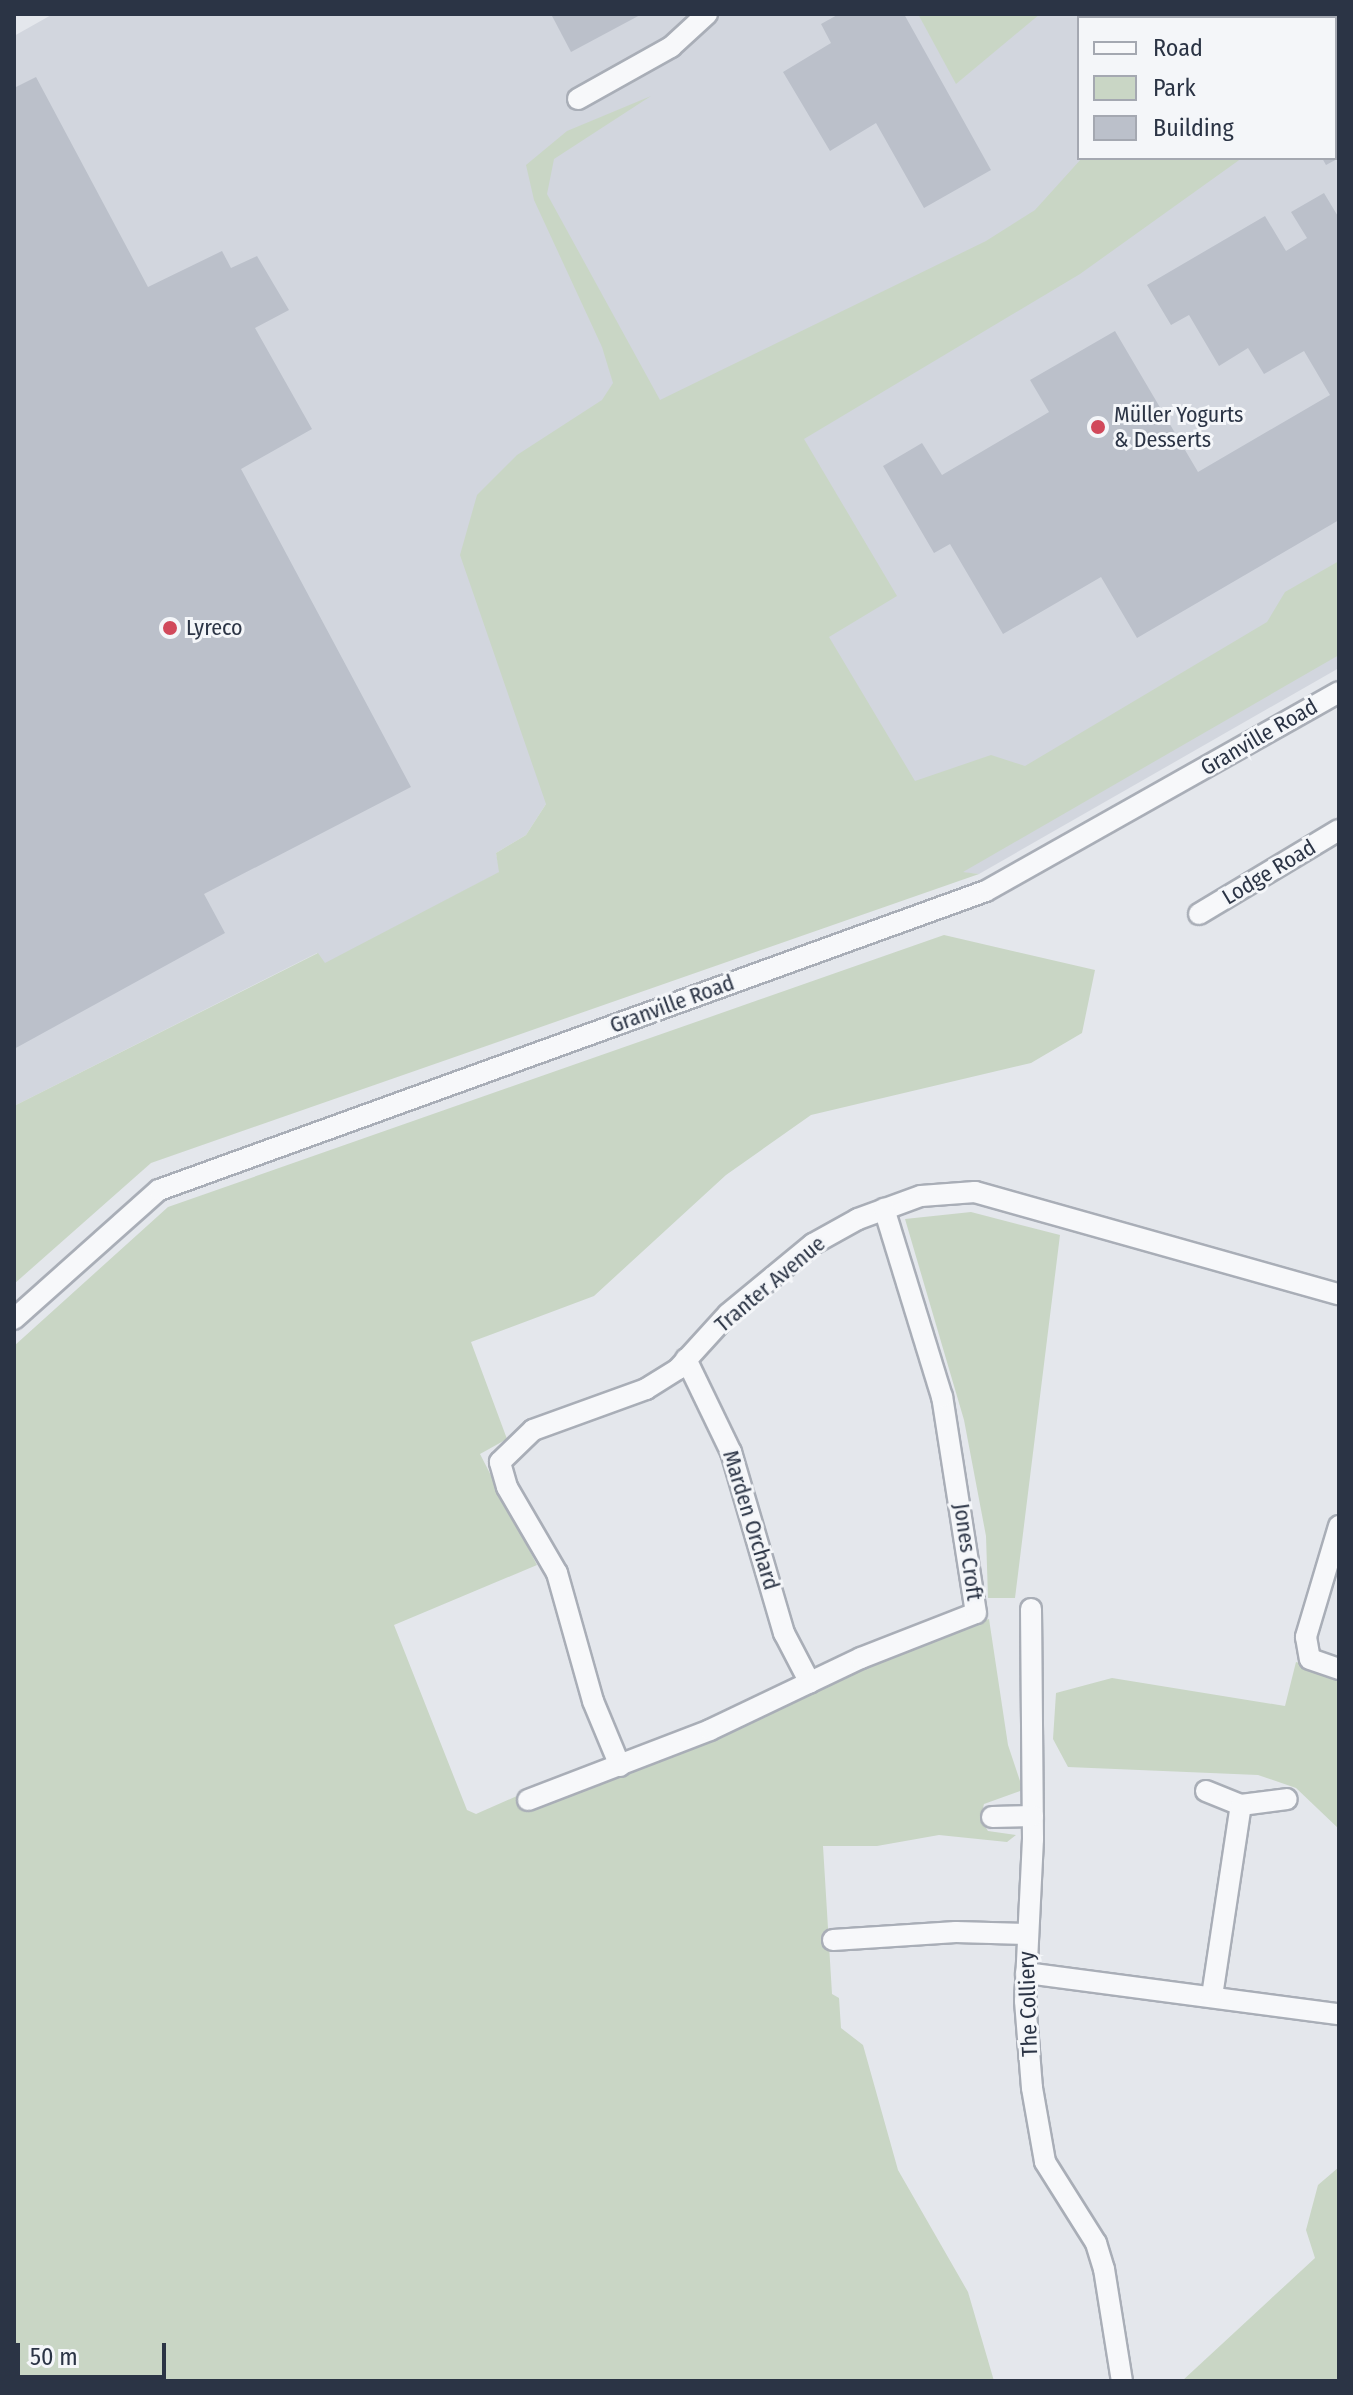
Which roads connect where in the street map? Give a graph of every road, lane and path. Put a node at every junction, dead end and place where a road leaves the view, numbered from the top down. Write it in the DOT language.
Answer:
graph roads {
  1 [pos="707,14"];
  2 [pos="578,99"];
  3 [pos="1339,692"];
  4 [pos="1339,830"];
  5 [pos="1199,914"];
  6 [pos="884,1209"];
  7 [pos="1339,1294"];
  8 [pos="14,1319"];
  9 [pos="686,1359"];
  10 [pos="1339,1526"];
  11 [pos="1031,1609"];
  12 [pos="1339,1669"];
  13 [pos="810,1683"];
  14 [pos="620,1766"];
  15 [pos="1206,1791"];
  16 [pos="1287,1799"];
  17 [pos="528,1800"];
  18 [pos="1241,1805"];
  19 [pos="1033,1816"];
  20 [pos="992,1817"];
  21 [pos="1026,1934"];
  22 [pos="833,1940"];
  23 [pos="1026,1973"];
  24 [pos="1212,1996"];
  25 [pos="1339,2014"];
  26 [pos="1122,2381"];
  1 -- 2 [label="street"];
  3 -- 8 [label="street, Granville Road"];
  4 -- 5 [label="street, Lodge Road"];
  6 -- 7 [label="street, Tranter Avenue"];
  6 -- 9 [label="street, Tranter Avenue"];
  6 -- 13 [label="street, Jones Croft"];
  9 -- 13 [label="street, Marden Orchard"];
  9 -- 14 [label="street, Tranter Avenue"];
  10 -- 12 [label="street"];
  11 -- 19 [label="street, The Colliery"];
  13 -- 14 [label="street, Jones Croft"];
  14 -- 17 [label="street, Jones Croft"];
  15 -- 18 [label="street"];
  16 -- 18 [label="street"];
  18 -- 24 [label="street"];
  19 -- 20 [label="street"];
  19 -- 21 [label="street, The Colliery"];
  21 -- 22 [label="street"];
  21 -- 23 [label="street, The Colliery"];
  23 -- 24 [label="street"];
  23 -- 26 [label="street, The Colliery"];
  24 -- 25 [label="street"];
}
